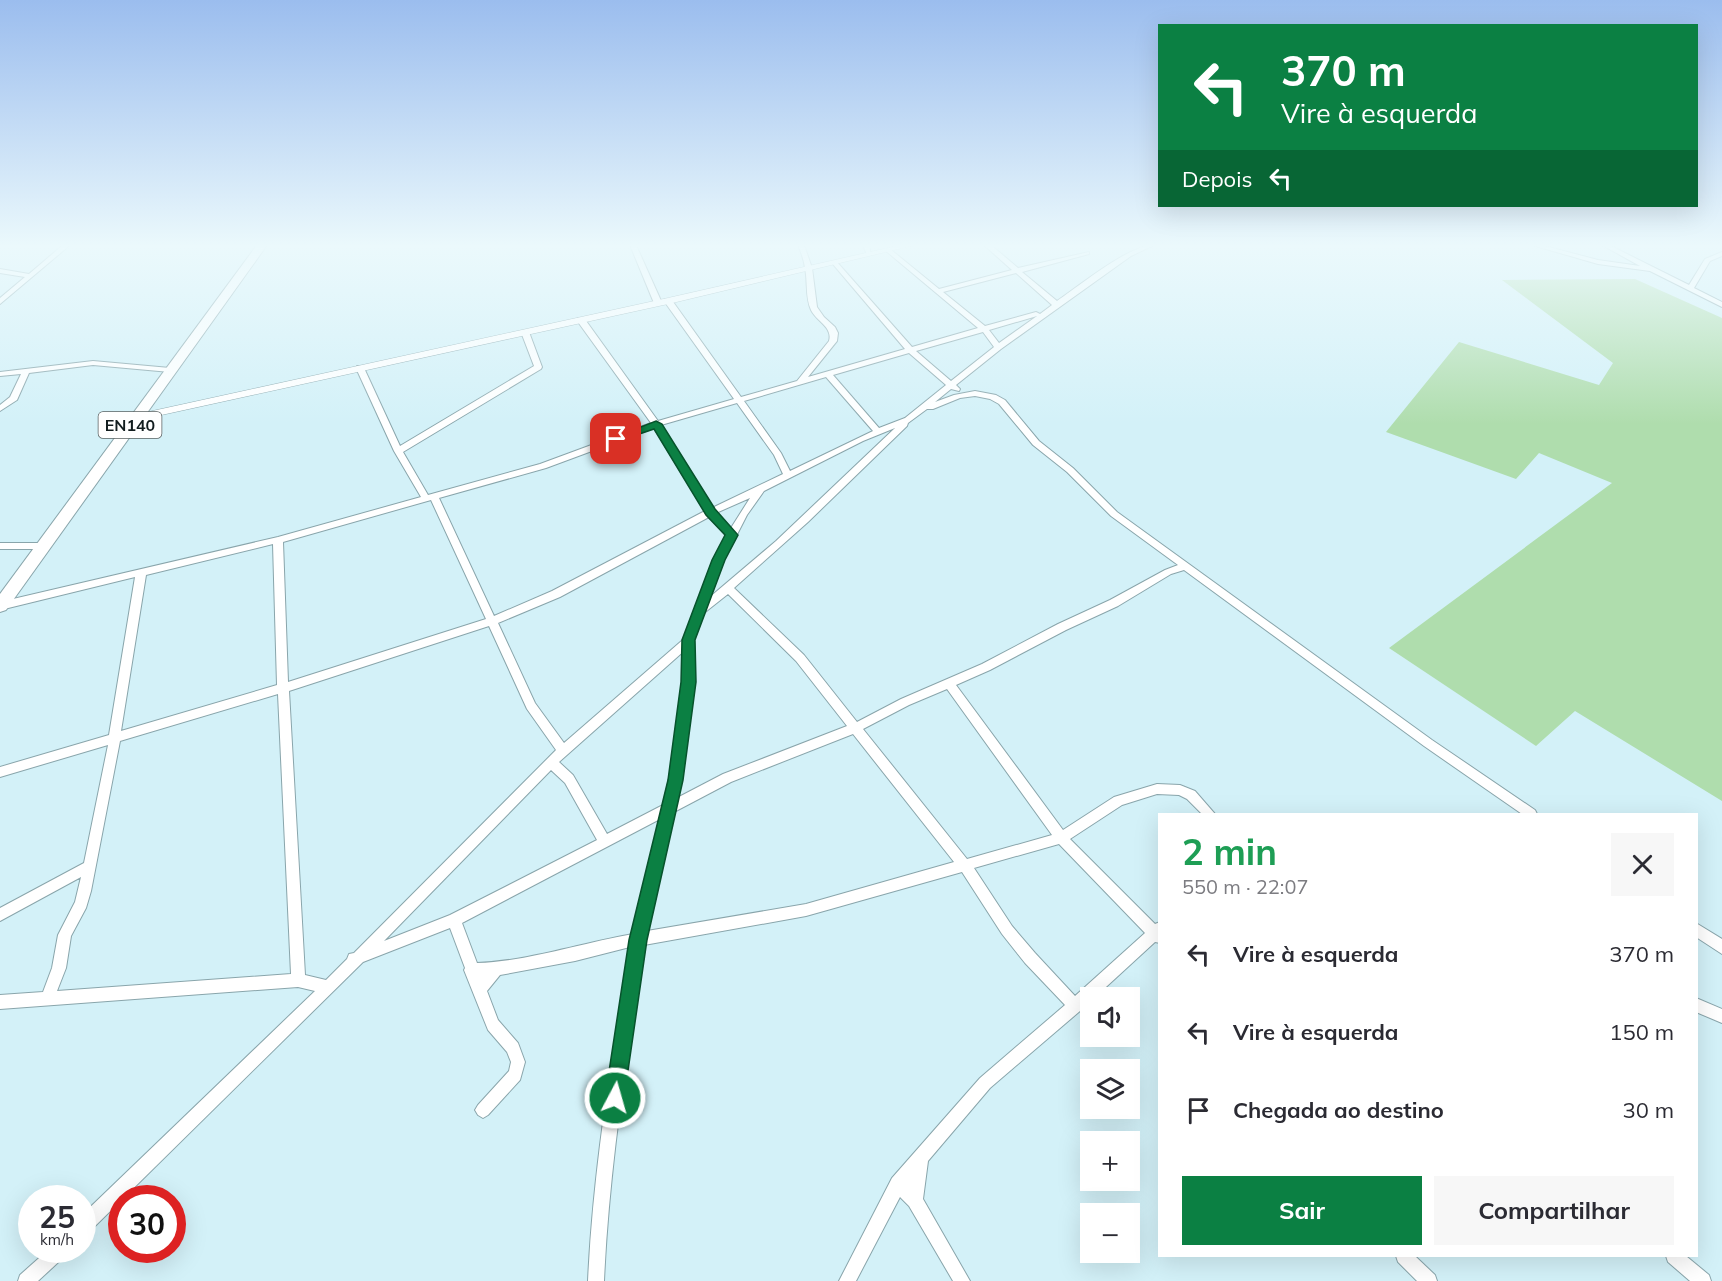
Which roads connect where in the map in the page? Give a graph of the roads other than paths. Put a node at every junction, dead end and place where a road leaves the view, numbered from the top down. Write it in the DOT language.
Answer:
graph roads {
  1 [pos="218,305"];
  2 [pos="650,305"];
  3 [pos="665,305"];
  4 [pos="813,305"];
  5 [pos="871,305"];
  6 [pos="955,305"];
  7 [pos="1049,305"];
  8 [pos="1057,305"];
  9 [pos="1052,308"];
  10 [pos="581,320"];
  11 [pos="985,330"];
  12 [pos="525,332"];
  13 [pos="998,347"];
  14 [pos="910,350"];
  15 [pos="360,368"];
  16 [pos="170,369"];
  17 [pos="26,371"];
  18 [pos="0,374"];
  19 [pos="828,374"];
  20 [pos="801,382"];
  21 [pos="950,386"];
  22 [pos="964,393"];
  23 [pos="737,400"];
  24 [pos="0,409"];
  25 [pos="924,409"];
  26 [pos="134,418"];
  27 [pos="908,420"];
  28 [pos="656,424"];
  29 [pos="878,432"];
  30 [pos="398,451"];
  31 [pos="788,475"];
  32 [pos="761,489"];
  33 [pos="429,497"];
  34 [pos="710,512"];
  35 [pos="732,535"];
  36 [pos="278,540"];
  37 [pos="0,546"];
  38 [pos="43,546"];
  39 [pos="1172,555"];
  40 [pos="1187,566"];
  41 [pos="1168,572"];
  42 [pos="141,573"];
  43 [pos="728,588"];
  44 [pos="0,606"];
  45 [pos="698,612"];
  46 [pos="492,621"];
  47 [pos="688,640"];
  48 [pos="949,683"];
  49 [pos="283,688"];
  50 [pos="855,728"];
  51 [pos="115,736"];
  52 [pos="563,751"];
  53 [pos="551,762"];
  54 [pos="0,772"];
  55 [pos="669,807"];
  56 [pos="1208,813"];
  57 [pos="1530,813"];
  58 [pos="1061,838"];
  59 [pos="604,841"];
  60 [pos="965,866"];
  61 [pos="88,867"];
  62 [pos="0,915"];
  63 [pos="454,920"];
  64 [pos="1698,930"];
  65 [pos="1158,933"];
  66 [pos="638,940"];
  67 [pos="1722,947"];
  68 [pos="354,959"];
  69 [pos="496,969"];
  70 [pos="471,970"];
  71 [pos="298,980"];
  72 [pos="328,988"];
  73 [pos="479,990"];
  74 [pos="47,999"];
  75 [pos="0,1002"];
  76 [pos="1075,1006"];
  77 [pos="1698,1006"];
  78 [pos="1722,1017"];
  79 [pos="483,1110"];
  80 [pos="921,1156"];
  81 [pos="898,1184"];
  82 [pos="915,1200"];
  83 [pos="96,1213"];
  84 [pos="1405,1257"];
  85 [pos="1675,1257"];
  86 [pos="45,1263"];
  87 [pos="26,1281"];
  88 [pos="596,1281"];
  89 [pos="847,1281"];
  90 [pos="962,1281"];
  91 [pos="1429,1281"];
  92 [pos="1703,1281"];
  1 -- 16 [label="main road, EN140"];
  2 -- 10 [label="street"];
  3 -- 23 [label="street"];
  4 -- 20 [label="street"];
  5 -- 14 [label="street"];
  6 -- 11 [label="street"];
  7 -- 9 [label="street"];
  8 -- 9 [label="street"];
  9 -- 11 [label="street"];
  9 -- 13 [label="street"];
  10 -- 12 [label="street"];
  10 -- 28 [label="street"];
  11 -- 13 [label="street"];
  11 -- 14 [label="street"];
  12 -- 15 [label="street"];
  12 -- 30 [label="street"];
  13 -- 21 [label="street"];
  14 -- 19 [label="street"];
  14 -- 21 [label="street"];
  15 -- 26 [label="street"];
  15 -- 30 [label="street"];
  16 -- 17 [label="street"];
  16 -- 26 [label="main road, EN140"];
  17 -- 18 [label="street"];
  17 -- 24 [label="street"];
  19 -- 20 [label="street"];
  19 -- 29 [label="street"];
  20 -- 23 [label="street"];
  21 -- 22 [label="street"];
  21 -- 25 [label="street"];
  22 -- 25 [label="street"];
  22 -- 39 [label="street"];
  23 -- 28 [label="street"];
  23 -- 31 [label="street"];
  25 -- 27 [label="street"];
  26 -- 38 [label="main road, EN140"];
  27 -- 29 [label="street"];
  27 -- 43 [label="street"];
  28 -- 33 [label="street"];
  28 -- 34 [label="street"];
  29 -- 31 [label="street"];
  30 -- 33 [label="street"];
  31 -- 32 [label="street"];
  32 -- 34 [label="street"];
  32 -- 35 [label="street"];
  33 -- 36 [label="street"];
  33 -- 46 [label="street"];
  34 -- 35 [label="street"];
  34 -- 46 [label="street"];
  35 -- 45 [label="street"];
  36 -- 42 [label="street"];
  36 -- 49 [label="street"];
  37 -- 38 [label="street"];
  38 -- 44 [label="main road, EN140"];
  39 -- 40 [label="street"];
  39 -- 41 [label="street"];
  40 -- 41 [label="street"];
  40 -- 57 [label="street"];
  41 -- 48 [label="street"];
  42 -- 44 [label="street"];
  42 -- 51 [label="street"];
  43 -- 45 [label="street"];
  43 -- 50 [label="street"];
  45 -- 47 [label="street"];
  46 -- 49 [label="street"];
  46 -- 52 [label="street"];
  47 -- 52 [label="street"];
  47 -- 55 [label="street"];
  48 -- 50 [label="street"];
  48 -- 58 [label="street"];
  49 -- 51 [label="street"];
  49 -- 71 [label="street"];
  50 -- 55 [label="street"];
  50 -- 60 [label="street"];
  51 -- 54 [label="street"];
  51 -- 61 [label="street"];
  52 -- 53 [label="street"];
  53 -- 59 [label="street"];
  53 -- 68 [label="street"];
  55 -- 59 [label="street"];
  55 -- 66 [label="street"];
  56 -- 58 [label="street"];
  58 -- 60 [label="street"];
  58 -- 65 [label="street"];
  59 -- 63 [label="street"];
  60 -- 66 [label="street"];
  60 -- 76 [label="street"];
  61 -- 62 [label="street"];
  61 -- 74 [label="street"];
  63 -- 68 [label="street"];
  63 -- 70 [label="street"];
  64 -- 67 [label="street"];
  65 -- 76 [label="street"];
  66 -- 69 [label="street"];
  66 -- 88 [label="street"];
  68 -- 72 [label="street"];
  69 -- 70 [label="street"];
  69 -- 73 [label="street"];
  70 -- 73 [label="street"];
  71 -- 72 [label="street"];
  71 -- 74 [label="street"];
  72 -- 83 [label="street"];
  73 -- 79 [label="street"];
  74 -- 75 [label="street"];
  76 -- 80 [label="street"];
  77 -- 78 [label="street"];
  80 -- 81 [label="street"];
  80 -- 82 [label="street"];
  81 -- 82 [label="street"];
  81 -- 89 [label="street"];
  82 -- 90 [label="street"];
  84 -- 91 [label="street"];
  85 -- 92 [label="street"];
  86 -- 87 [label="street"];
}
